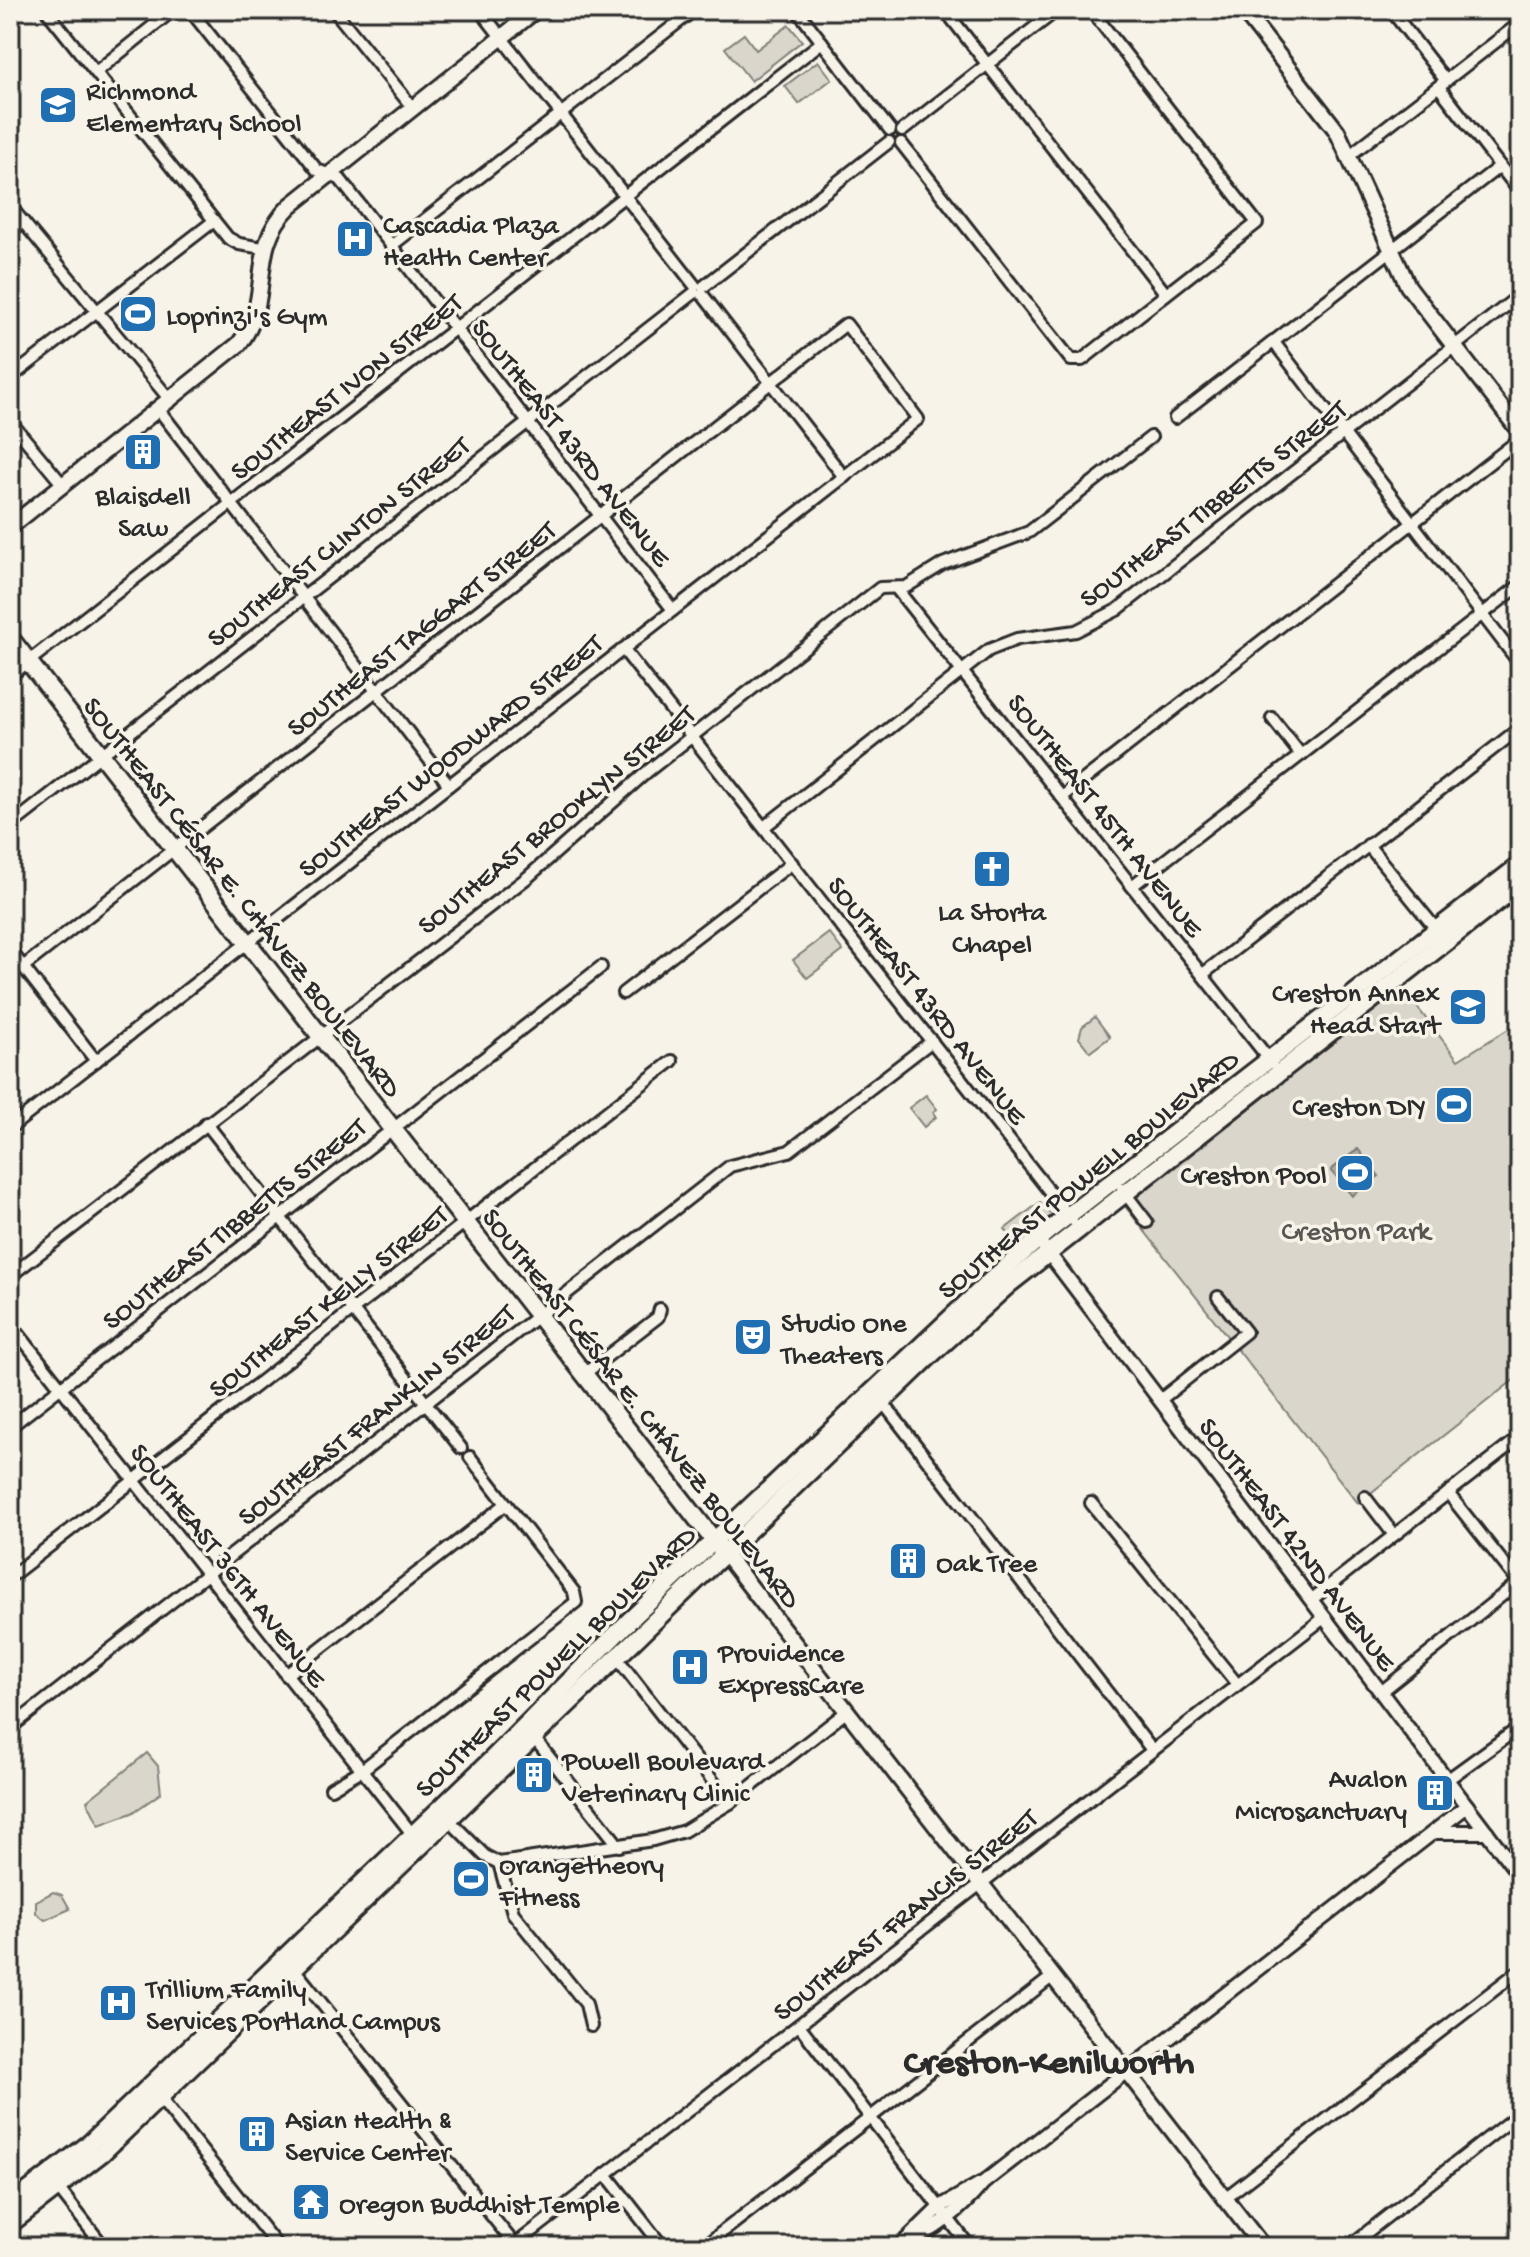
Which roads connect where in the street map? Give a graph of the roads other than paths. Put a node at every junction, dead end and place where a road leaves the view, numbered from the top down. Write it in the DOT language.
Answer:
graph roads {
  1 [pos="46,10"];
  2 [pos="173,10"];
  3 [pos="190,10"];
  4 [pos="334,10"];
  5 [pos="480,10"];
  6 [pos="536,10"];
  7 [pos="694,10"];
  8 [pos="797,10"];
  9 [pos="945,10"];
  10 [pos="1057,10"];
  11 [pos="1091,10"];
  12 [pos="1243,10"];
  13 [pos="1391,10"];
  14 [pos="1520,23"];
  15 [pos="502,37"];
  16 [pos="822,42"];
  17 [pos="987,65"];
  18 [pos="96,72"];
  19 [pos="1443,84"];
  20 [pos="413,108"];
  21 [pos="561,113"];
  22 [pos="890,130"];
  23 [pos="902,137"];
  24 [pos="889,142"];
  25 [pos="1350,155"];
  26 [pos="1500,166"];
  27 [pos="329,175"];
  28 [pos="1520,192"];
  29 [pos="624,196"];
  30 [pos="10,206"];
  31 [pos="214,221"];
  32 [pos="23,222"];
  33 [pos="10,232"];
  34 [pos="391,246"];
  35 [pos="263,248"];
  36 [pos="1392,251"];
  37 [pos="699,290"];
  38 [pos="1166,294"];
  39 [pos="1520,295"];
  40 [pos="97,310"];
  41 [pos="455,329"];
  42 [pos="1273,341"];
  43 [pos="1454,347"];
  44 [pos="10,378"];
  45 [pos="771,383"];
  46 [pos="165,406"];
  47 [pos="1175,418"];
  48 [pos="918,419"];
  49 [pos="10,421"];
  50 [pos="527,423"];
  51 [pos="1520,432"];
  52 [pos="1343,434"];
  53 [pos="1151,437"];
  54 [pos="1520,439"];
  55 [pos="844,477"];
  56 [pos="63,485"];
  57 [pos="230,504"];
  58 [pos="600,516"];
  59 [pos="1413,524"];
  60 [pos="10,527"];
  61 [pos="1520,585"];
  62 [pos="896,588"];
  63 [pos="303,598"];
  64 [pos="673,610"];
  65 [pos="1482,614"];
  66 [pos="10,638"];
  67 [pos="623,649"];
  68 [pos="29,661"];
  69 [pos="1520,664"];
  70 [pos="962,670"];
  71 [pos="10,676"];
  72 [pos="376,692"];
  73 [pos="1272,718"];
  74 [pos="1520,728"];
  75 [pos="692,736"];
  76 [pos="101,755"];
  77 [pos="1301,755"];
  78 [pos="449,785"];
  79 [pos="1062,797"];
  80 [pos="10,826"];
  81 [pos="764,827"];
  82 [pos="1368,845"];
  83 [pos="174,849"];
  84 [pos="792,863"];
  85 [pos="1520,865"];
  86 [pos="1520,884"];
  87 [pos="1132,886"];
  88 [pos="1441,936"];
  89 [pos="248,942"];
  90 [pos="10,950"];
  91 [pos="23,967"];
  92 [pos="601,967"];
  93 [pos="1203,974"];
  94 [pos="623,993"];
  95 [pos="320,1036"];
  96 [pos="932,1041"];
  97 [pos="96,1061"];
  98 [pos="672,1061"];
  99 [pos="1274,1066"];
  100 [pos="206,1123"];
  101 [pos="10,1128"];
  102 [pos="393,1128"];
  103 [pos="1120,1186"];
  104 [pos="279,1216"];
  105 [pos="1074,1222"];
  106 [pos="1147,1222"];
  107 [pos="466,1223"];
  108 [pos="1043,1246"];
  109 [pos="10,1276"];
  110 [pos="1218,1297"];
  111 [pos="660,1309"];
  112 [pos="353,1310"];
  113 [pos="539,1316"];
  114 [pos="10,1323"];
  115 [pos="584,1374"];
  116 [pos="60,1388"];
  117 [pos="877,1395"];
  118 [pos="1160,1400"];
  119 [pos="426,1403"];
  120 [pos="10,1427"];
  121 [pos="1520,1437"];
  122 [pos="461,1448"];
  123 [pos="470,1457"];
  124 [pos="134,1481"];
  125 [pos="1448,1493"];
  126 [pos="1365,1497"];
  127 [pos="1091,1503"];
  128 [pos="506,1504"];
  129 [pos="1394,1535"];
  130 [pos="714,1540"];
  131 [pos="725,1554"];
  132 [pos="208,1574"];
  133 [pos="10,1577"];
  134 [pos="1520,1582"];
  135 [pos="1311,1600"];
  136 [pos="1325,1617"];
  137 [pos="617,1658"];
  138 [pos="286,1675"];
  139 [pos="1237,1684"];
  140 [pos="1381,1692"];
  141 [pos="846,1712"];
  142 [pos="1520,1727"];
  143 [pos="10,1728"];
  144 [pos="530,1733"];
  145 [pos="1152,1750"];
  146 [pos="362,1770"];
  147 [pos="1447,1780"];
  148 [pos="331,1788"];
  149 [pos="449,1800"];
  150 [pos="730,1803"];
  151 [pos="1467,1806"];
  152 [pos="450,1821"];
  153 [pos="1434,1832"];
  154 [pos="1487,1832"];
  155 [pos="413,1835"];
  156 [pos="619,1846"];
  157 [pos="406,1863"];
  158 [pos="499,1863"];
  159 [pos="1520,1876"];
  160 [pos="981,1884"];
  161 [pos="289,1964"];
  162 [pos="1520,1970"];
  163 [pos="1053,1976"];
  164 [pos="799,2025"];
  165 [pos="591,2026"];
  166 [pos="1126,2071"];
  167 [pos="155,2092"];
  168 [pos="1520,2113"];
  169 [pos="871,2117"];
  170 [pos="606,2174"];
  171 [pos="54,2182"];
  172 [pos="1225,2198"];
  173 [pos="10,2205"];
  174 [pos="944,2212"];
  175 [pos="10,2224"];
  176 [pos="903,2244"];
  177 [pos="514,2246"];
  178 [pos="104,2247"];
  179 [pos="278,2247"];
  180 [pos="663,2247"];
  181 [pos="703,2247"];
  182 [pos="970,2247"];
  183 [pos="1263,2247"];
  184 [pos="1348,2247"];
  1 -- 18 [label="street"];
  2 -- 18 [label="street"];
  3 -- 27 [label="street, SOUTHEAST 43RD AVENUE"];
  4 -- 20 [label="street"];
  5 -- 15 [label="street"];
  6 -- 15 [label="main road"];
  7 -- 21 [label="street"];
  8 -- 16 [label="street"];
  9 -- 17 [label="street"];
  10 -- 17 [label="street"];
  11 -- 38 [label="street"];
  12 -- 25 [label="main road"];
  13 -- 19 [label="street"];
  14 -- 19 [label="street"];
  15 -- 20 [label="main road"];
  15 -- 21 [label="street"];
  16 -- 22 [label="street"];
  16 -- 29 [label="street, SOUTHEAST IVON STREET"];
  17 -- 23 [label="street"];
  17 -- 38 [label="street"];
  18 -- 31 [label="street"];
  19 -- 25 [label="street"];
  19 -- 26 [label="street"];
  20 -- 27 [label="main road"];
  21 -- 29 [label="street"];
  21 -- 34 [label="street"];
  22 -- 23 [label="street"];
  22 -- 24 [label="street"];
  23 -- 24 [label="street"];
  23 -- 38 [label="street"];
  24 -- 37 [label="street, SOUTHEAST CLINTON STREET"];
  25 -- 36 [label="main road"];
  26 -- 28 [label="street"];
  26 -- 36 [label="street"];
  27 -- 34 [label="street, SOUTHEAST 43RD AVENUE"];
  27 -- 35 [label="main road"];
  29 -- 37 [label="street"];
  29 -- 41 [label="street, SOUTHEAST IVON STREET"];
  30 -- 32 [label="street"];
  31 -- 35 [label="street"];
  31 -- 40 [label="street"];
  32 -- 33 [label="street"];
  32 -- 40 [label="street"];
  34 -- 41 [label="street, SOUTHEAST 43RD AVENUE"];
  35 -- 46 [label="main road"];
  36 -- 42 [label="street"];
  36 -- 43 [label="main road"];
  37 -- 45 [label="street"];
  37 -- 50 [label="street, SOUTHEAST CLINTON STREET"];
  39 -- 43 [label="street, SOUTHEAST TIBBETTS STREET"];
  40 -- 44 [label="street"];
  40 -- 46 [label="street"];
  41 -- 50 [label="street, SOUTHEAST 43RD AVENUE"];
  41 -- 57 [label="street, SOUTHEAST IVON STREET"];
  42 -- 47 [label="street"];
  42 -- 52 [label="street"];
  43 -- 51 [label="main road"];
  43 -- 52 [label="street, SOUTHEAST TIBBETTS STREET"];
  45 -- 48 [label="street, SOUTHEAST TAGGART STREET"];
  45 -- 55 [label="street"];
  45 -- 58 [label="street, SOUTHEAST TAGGART STREET"];
  46 -- 56 [label="main road"];
  46 -- 57 [label="street"];
  48 -- 55 [label="street, SOUTHEAST WOODWARD STREET"];
  49 -- 56 [label="street"];
  50 -- 58 [label="street, SOUTHEAST 43RD AVENUE"];
  50 -- 63 [label="street, SOUTHEAST CLINTON STREET"];
  52 -- 59 [label="street"];
  52 -- 70 [label="street, SOUTHEAST TIBBETTS STREET"];
  53 -- 62 [label="street, SOUTHEAST BROOKLYN STREET"];
  54 -- 59 [label="street"];
  55 -- 64 [label="street, SOUTHEAST WOODWARD STREET"];
  56 -- 60 [label="main road"];
  57 -- 63 [label="street"];
  57 -- 68 [label="street, SOUTHEAST IVON STREET"];
  58 -- 64 [label="street, SOUTHEAST 43RD AVENUE"];
  58 -- 72 [label="street, SOUTHEAST TAGGART STREET"];
  59 -- 65 [label="street"];
  59 -- 79 [label="street"];
  61 -- 65 [label="street"];
  62 -- 70 [label="street, SOUTHEAST 45TH AVENUE"];
  62 -- 75 [label="street, SOUTHEAST BROOKLYN STREET"];
  63 -- 72 [label="street"];
  63 -- 76 [label="street, SOUTHEAST CLINTON STREET"];
  64 -- 67 [label="street, SOUTHEAST WOODWARD STREET"];
  65 -- 69 [label="street"];
  65 -- 77 [label="street"];
  66 -- 68 [label="main road, SOUTHEAST CÉSAR E. CHÁVEZ BOULEVARD"];
  67 -- 75 [label="street, SOUTHEAST 43RD AVENUE"];
  67 -- 78 [label="street, SOUTHEAST WOODWARD STREET"];
  68 -- 71 [label="street, SOUTHEAST IVON STREET"];
  68 -- 76 [label="main road, SOUTHEAST CÉSAR E. CHÁVEZ BOULEVARD"];
  70 -- 79 [label="street, SOUTHEAST 45TH AVENUE"];
  70 -- 81 [label="street, SOUTHEAST TIBBETTS STREET"];
  72 -- 78 [label="street"];
  72 -- 83 [label="street, SOUTHEAST TAGGART STREET"];
  73 -- 77 [label="street"];
  74 -- 82 [label="street"];
  75 -- 81 [label="street, SOUTHEAST 43RD AVENUE"];
  75 -- 95 [label="street, SOUTHEAST BROOKLYN STREET"];
  76 -- 80 [label="street, SOUTHEAST CLINTON STREET"];
  76 -- 83 [label="main road, SOUTHEAST CÉSAR E. CHÁVEZ BOULEVARD"];
  77 -- 87 [label="street"];
  78 -- 89 [label="street, SOUTHEAST WOODWARD STREET"];
  79 -- 87 [label="street, SOUTHEAST 45TH AVENUE"];
  81 -- 84 [label="street, SOUTHEAST 43RD AVENUE"];
  82 -- 88 [label="street"];
  82 -- 93 [label="street"];
  83 -- 89 [label="main road, SOUTHEAST CÉSAR E. CHÁVEZ BOULEVARD"];
  83 -- 91 [label="street, SOUTHEAST TAGGART STREET"];
  84 -- 94 [label="street"];
  84 -- 96 [label="street, SOUTHEAST 43RD AVENUE"];
  85 -- 88 [label="main road, SOUTHEAST POWELL BOULEVARD"];
  86 -- 88 [label="main road, SOUTHEAST POWELL BOULEVARD"];
  87 -- 93 [label="street, SOUTHEAST 45TH AVENUE"];
  88 -- 99 [label="main road, SOUTHEAST POWELL BOULEVARD"];
  89 -- 95 [label="main road, SOUTHEAST CÉSAR E. CHÁVEZ BOULEVARD"];
  89 -- 97 [label="street, SOUTHEAST WOODWARD STREET"];
  90 -- 91 [label="street"];
  91 -- 97 [label="street"];
  92 -- 102 [label="street, SOUTHEAST TIBBETTS STREET"];
  93 -- 99 [label="street, SOUTHEAST 45TH AVENUE"];
  95 -- 100 [label="street, SOUTHEAST BROOKLYN STREET"];
  95 -- 102 [label="main road, SOUTHEAST CÉSAR E. CHÁVEZ BOULEVARD"];
  96 -- 105 [label="street, SOUTHEAST 43RD AVENUE"];
  96 -- 113 [label="street, SOUTHEAST FRANKLIN STREET"];
  97 -- 101 [label="street, SOUTHEAST WOODWARD STREET"];
  98 -- 107 [label="street, SOUTHEAST KELLY STREET"];
  99 -- 103 [label="main road, SOUTHEAST POWELL BOULEVARD"];
  100 -- 104 [label="street"];
  100 -- 109 [label="street, SOUTHEAST BROOKLYN STREET"];
  102 -- 104 [label="street, SOUTHEAST TIBBETTS STREET"];
  102 -- 107 [label="main road, SOUTHEAST CÉSAR E. CHÁVEZ BOULEVARD"];
  103 -- 105 [label="main road, SOUTHEAST POWELL BOULEVARD"];
  103 -- 106 [label="street"];
  104 -- 112 [label="street"];
  104 -- 116 [label="street, SOUTHEAST TIBBETTS STREET"];
  105 -- 108 [label="main road, SOUTHEAST POWELL BOULEVARD"];
  107 -- 112 [label="street, SOUTHEAST KELLY STREET"];
  107 -- 113 [label="main road, SOUTHEAST CÉSAR E. CHÁVEZ BOULEVARD"];
  108 -- 117 [label="main road, SOUTHEAST POWELL BOULEVARD"];
  108 -- 118 [label="street, SOUTHEAST 42ND AVENUE"];
  110 -- 118 [label="street"];
  111 -- 115 [label="street"];
  112 -- 119 [label="street"];
  112 -- 124 [label="street, SOUTHEAST KELLY STREET"];
  113 -- 115 [label="main road, SOUTHEAST CÉSAR E. CHÁVEZ BOULEVARD"];
  113 -- 119 [label="street, SOUTHEAST FRANKLIN STREET"];
  114 -- 116 [label="street, SOUTHEAST 36TH AVENUE"];
  115 -- 130 [label="main road, SOUTHEAST CÉSAR E. CHÁVEZ BOULEVARD"];
  116 -- 120 [label="street, SOUTHEAST TIBBETTS STREET"];
  116 -- 124 [label="street, SOUTHEAST 36TH AVENUE"];
  117 -- 130 [label="main road, SOUTHEAST POWELL BOULEVARD"];
  117 -- 131 [label="main road, SOUTHEAST POWELL BOULEVARD"];
  117 -- 145 [label="street"];
  118 -- 135 [label="street, SOUTHEAST 42ND AVENUE"];
  119 -- 122 [label="street"];
  119 -- 132 [label="street, SOUTHEAST FRANKLIN STREET"];
  121 -- 125 [label="street"];
  123 -- 128 [label="street"];
  124 -- 132 [label="street, SOUTHEAST 36TH AVENUE"];
  124 -- 133 [label="street, SOUTHEAST KELLY STREET"];
  125 -- 129 [label="street"];
  125 -- 134 [label="street"];
  126 -- 129 [label="street"];
  127 -- 139 [label="street"];
  128 -- 138 [label="street"];
  128 -- 146 [label="street"];
  129 -- 135 [label="street"];
  130 -- 131 [label="main road, SOUTHEAST CÉSAR E. CHÁVEZ BOULEVARD"];
  130 -- 144 [label="main road, SOUTHEAST POWELL BOULEVARD"];
  131 -- 137 [label="main road, SOUTHEAST POWELL BOULEVARD"];
  131 -- 141 [label="main road, SOUTHEAST CÉSAR E. CHÁVEZ BOULEVARD"];
  132 -- 138 [label="street, SOUTHEAST 36TH AVENUE"];
  132 -- 143 [label="street, SOUTHEAST FRANKLIN STREET"];
  134 -- 140 [label="street"];
  135 -- 136 [label="street, SOUTHEAST 42ND AVENUE"];
  136 -- 139 [label="street, SOUTHEAST FRANCIS STREET"];
  136 -- 140 [label="street, SOUTHEAST 42ND AVENUE"];
  137 -- 144 [label="main road, SOUTHEAST POWELL BOULEVARD"];
  137 -- 150 [label="street"];
  138 -- 146 [label="street, SOUTHEAST 36TH AVENUE"];
  139 -- 145 [label="street, SOUTHEAST FRANCIS STREET"];
  140 -- 147 [label="street, SOUTHEAST 42ND AVENUE"];
  141 -- 150 [label="street"];
  141 -- 160 [label="main road, SOUTHEAST CÉSAR E. CHÁVEZ BOULEVARD"];
  142 -- 147 [label="street"];
  144 -- 149 [label="main road, SOUTHEAST POWELL BOULEVARD"];
  144 -- 152 [label="main road, SOUTHEAST POWELL BOULEVARD"];
  144 -- 156 [label="street"];
  145 -- 160 [label="street, SOUTHEAST FRANCIS STREET"];
  146 -- 148 [label="street"];
  146 -- 155 [label="street, SOUTHEAST 36TH AVENUE"];
  147 -- 151 [label="street, SOUTHEAST 42ND AVENUE"];
  149 -- 152 [label="main road"];
  149 -- 155 [label="main road, SOUTHEAST POWELL BOULEVARD"];
  150 -- 156 [label="street"];
  151 -- 153 [label="street"];
  151 -- 154 [label="street, SOUTHEAST 42ND AVENUE"];
  152 -- 157 [label="main road, SOUTHEAST POWELL BOULEVARD"];
  152 -- 158 [label="street"];
  153 -- 154 [label="street"];
  153 -- 166 [label="street"];
  154 -- 159 [label="street, SOUTHEAST 42ND AVENUE"];
  155 -- 157 [label="main road"];
  155 -- 161 [label="main road, SOUTHEAST POWELL BOULEVARD"];
  156 -- 158 [label="street"];
  157 -- 161 [label="main road, SOUTHEAST POWELL BOULEVARD"];
  158 -- 165 [label="street"];
  160 -- 163 [label="main road, SOUTHEAST CÉSAR E. CHÁVEZ BOULEVARD"];
  160 -- 164 [label="street, SOUTHEAST FRANCIS STREET"];
  161 -- 167 [label="main road, SOUTHEAST POWELL BOULEVARD"];
  161 -- 177 [label="street"];
  162 -- 172 [label="street"];
  163 -- 166 [label="main road, SOUTHEAST CÉSAR E. CHÁVEZ BOULEVARD"];
  163 -- 169 [label="street"];
  164 -- 169 [label="street"];
  164 -- 170 [label="street, SOUTHEAST FRANCIS STREET"];
  166 -- 172 [label="main road, SOUTHEAST CÉSAR E. CHÁVEZ BOULEVARD"];
  166 -- 174 [label="street"];
  167 -- 171 [label="main road, SOUTHEAST POWELL BOULEVARD"];
  167 -- 179 [label="street"];
  168 -- 184 [label="street"];
  169 -- 174 [label="street"];
  169 -- 181 [label="street"];
  170 -- 177 [label="street, SOUTHEAST FRANCIS STREET"];
  170 -- 180 [label="street"];
  171 -- 173 [label="main road, SOUTHEAST POWELL BOULEVARD"];
  171 -- 175 [label="main road, SOUTHEAST POWELL BOULEVARD"];
  171 -- 178 [label="street"];
  172 -- 183 [label="main road, SOUTHEAST CÉSAR E. CHÁVEZ BOULEVARD"];
  174 -- 176 [label="street"];
  174 -- 182 [label="street"];
}
